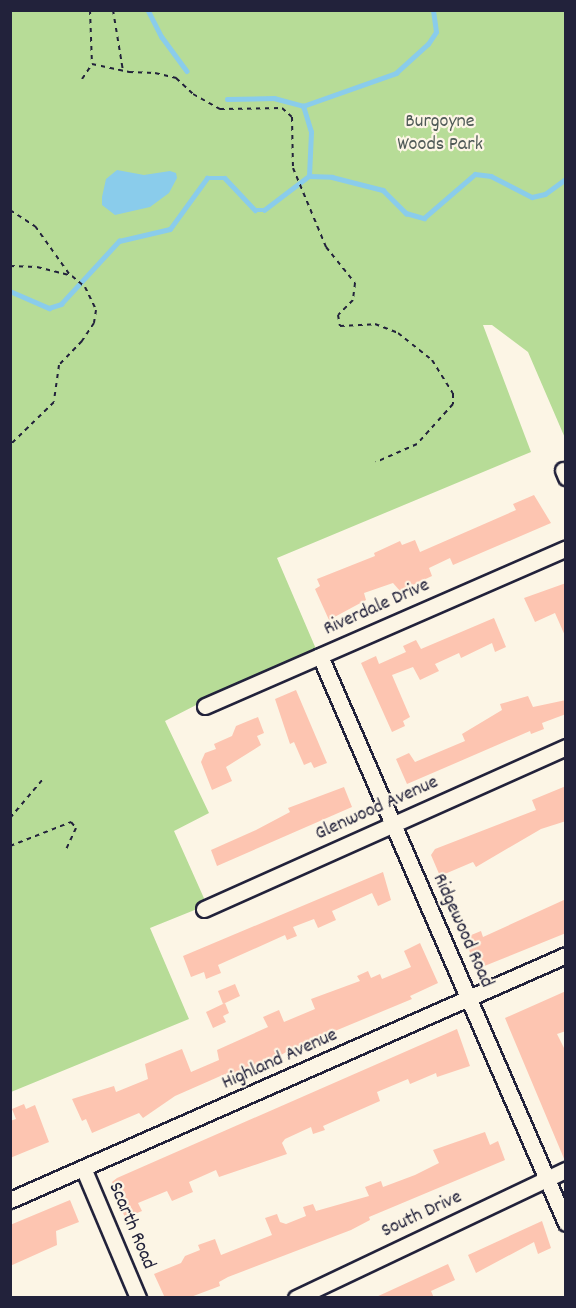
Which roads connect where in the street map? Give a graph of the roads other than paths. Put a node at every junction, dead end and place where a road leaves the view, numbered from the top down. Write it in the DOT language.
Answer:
graph roads {
  1 [pos="566,548"];
  2 [pos="320,656"];
  3 [pos="205,706"];
  4 [pos="566,747"];
  5 [pos="393,826"];
  6 [pos="204,909"];
  7 [pos="566,956"];
  8 [pos="469,999"];
  9 [pos="84,1170"];
  10 [pos="566,1170"];
  11 [pos="547,1178"];
  12 [pos="10,1200"];
  13 [pos="566,1223"];
  14 [pos="138,1298"];
  15 [pos="296,1298"];
  1 -- 2 [label="street, Riverdale Drive"];
  2 -- 3 [label="street, Riverdale Drive"];
  2 -- 5 [label="street, Ridgewood Road"];
  4 -- 5 [label="street, Glenwood Avenue"];
  5 -- 6 [label="street, Glenwood Avenue"];
  5 -- 8 [label="street, Ridgewood Road"];
  7 -- 8 [label="street, Highland Avenue"];
  8 -- 9 [label="street, Highland Avenue"];
  8 -- 11 [label="street, Ridgewood Road"];
  9 -- 12 [label="street, Highland Avenue"];
  9 -- 14 [label="street, Scarth Road"];
  10 -- 11 [label="street, South Drive"];
  11 -- 13 [label="street, Ridgewood Road"];
  11 -- 15 [label="street, South Drive"];
}
